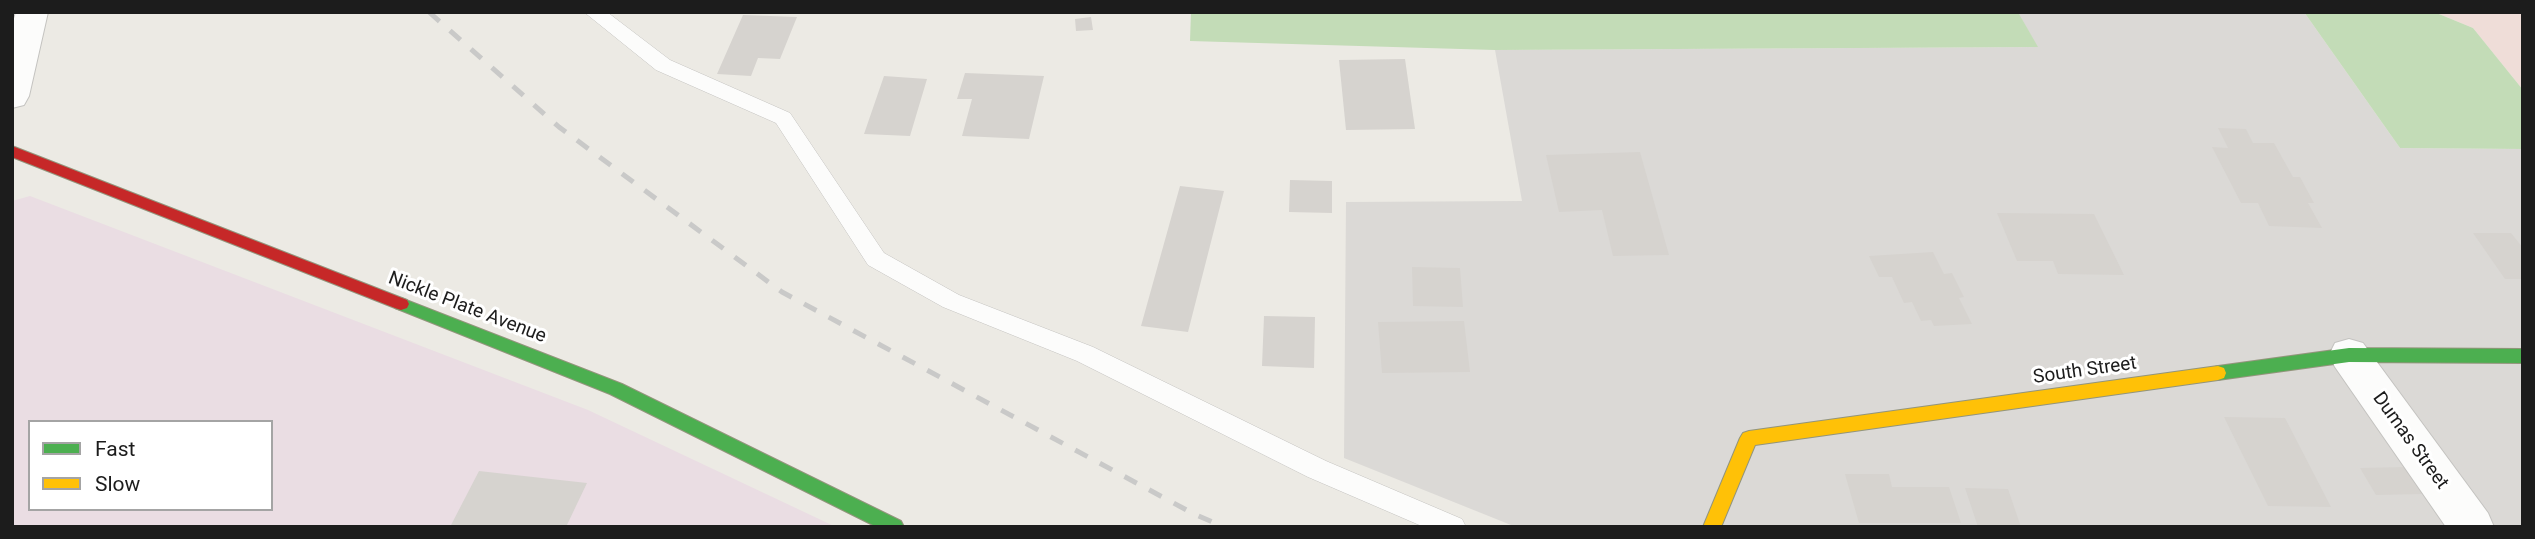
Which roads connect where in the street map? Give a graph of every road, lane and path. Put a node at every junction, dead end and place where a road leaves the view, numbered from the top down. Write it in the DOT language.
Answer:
graph roads {
  1 [pos="594,12"];
  2 [pos="24,28"];
  3 [pos="12,96"];
  4 [pos="12,151"];
  5 [pos="2349,355"];
  6 [pos="2523,356"];
  7 [pos="895,527"];
  8 [pos="1453,527"];
  9 [pos="1712,527"];
  10 [pos="2472,527"];
  1 -- 8 [label="lane"];
  2 -- 3 [label="street"];
  4 -- 7 [label="street, Nickle Plate Avenue"];
  5 -- 6 [label="street, South Street"];
  5 -- 9 [label="street, South Street"];
  5 -- 10 [label="street, Dumas Street"];
}
